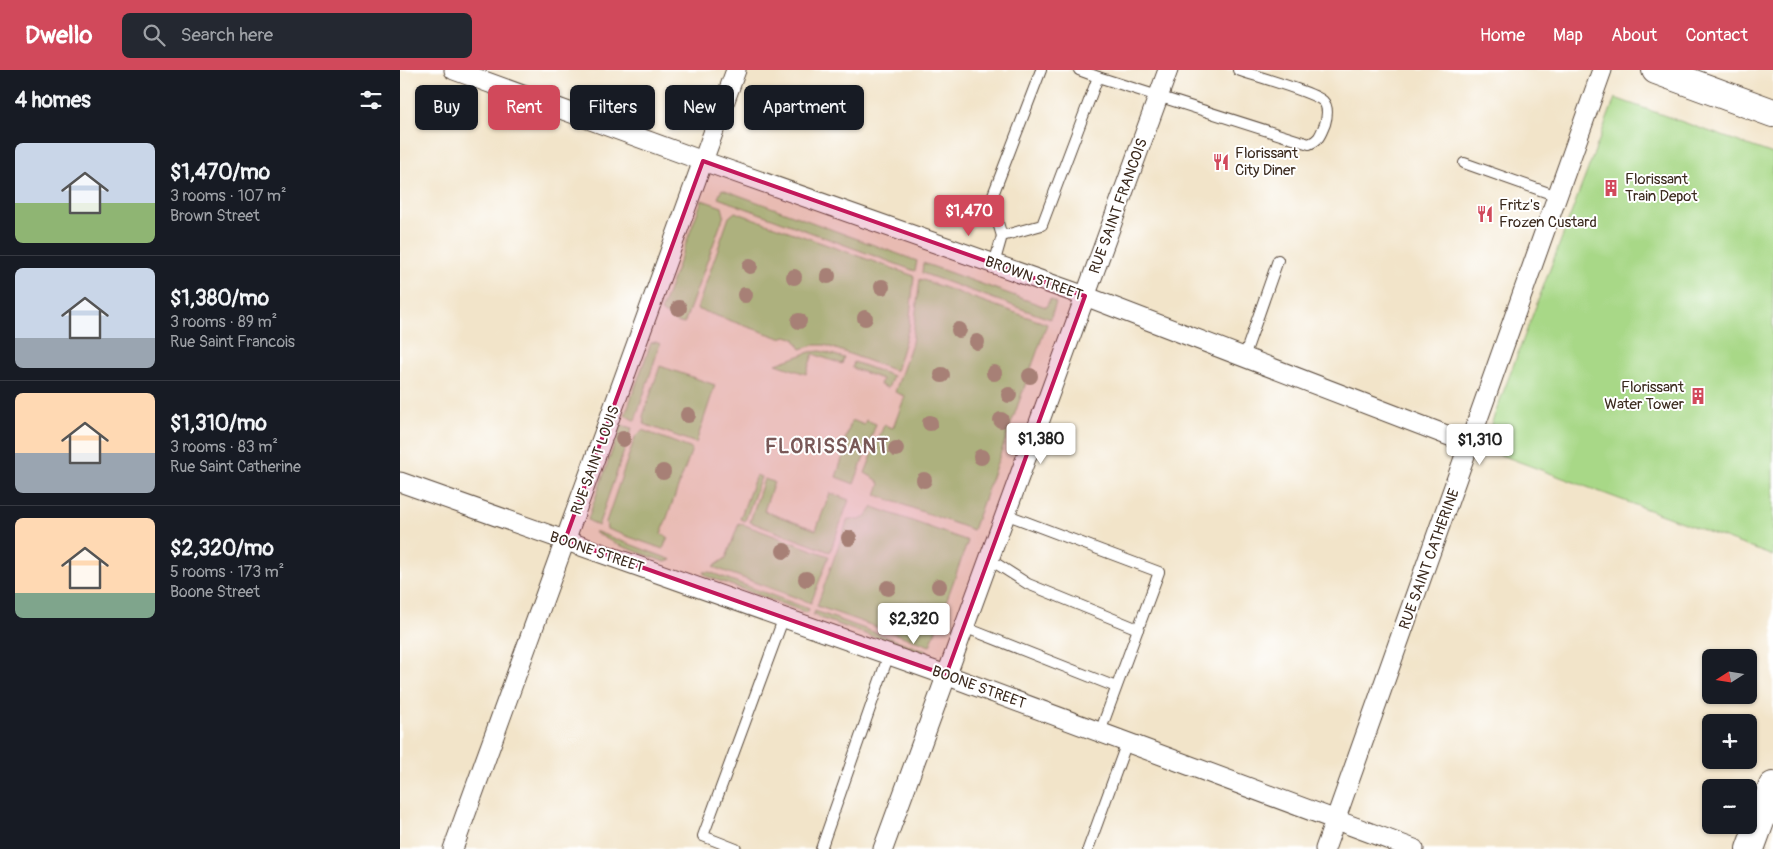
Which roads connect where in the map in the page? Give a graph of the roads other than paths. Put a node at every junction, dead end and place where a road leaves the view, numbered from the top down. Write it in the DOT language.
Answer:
graph roads {
  1 [pos="454,70"];
  2 [pos="736,70"];
  3 [pos="1041,70"];
  4 [pos="1079,70"];
  5 [pos="1168,70"];
  6 [pos="1238,70"];
  7 [pos="1602,70"];
  8 [pos="1656,70"];
  9 [pos="1098,77"];
  10 [pos="1158,96"];
  11 [pos="1773,114"];
  12 [pos="704,161"];
  13 [pos="1464,163"];
  14 [pos="1557,196"];
  15 [pos="1002,236"];
  16 [pos="1278,260"];
  17 [pos="994,264"];
  18 [pos="1085,296"];
  19 [pos="1244,358"];
  20 [pos="1470,444"];
  21 [pos="400,482"];
  22 [pos="1005,514"];
  23 [pos="565,540"];
  24 [pos="989,559"];
  25 [pos="784,618"];
  26 [pos="964,627"];
  27 [pos="1138,629"];
  28 [pos="889,654"];
  29 [pos="946,675"];
  30 [pos="1116,687"];
  31 [pos="1100,732"];
  32 [pos="1127,742"];
  33 [pos="1773,786"];
  34 [pos="1336,820"];
  35 [pos="453,849"];
  36 [pos="736,849"];
  37 [pos="821,849"];
  38 [pos="883,849"];
  39 [pos="1088,849"];
  40 [pos="1325,849"];
  41 [pos="1414,849"];
  42 [pos="1750,849"];
  1 -- 12 [label="street, BROWN STREET"];
  2 -- 12 [label="street, RUE SAINT LOUIS"];
  3 -- 15 [label="lane"];
  4 -- 9 [label="lane"];
  5 -- 10 [label="street, RUE SAINT FRANCOIS"];
  6 -- 10 [label="lane"];
  7 -- 14 [label="street, RUE SAINT CATHERINE"];
  8 -- 11 [label="main road"];
  9 -- 10 [label="lane"];
  9 -- 15 [label="lane"];
  10 -- 18 [label="street, RUE SAINT FRANCOIS"];
  12 -- 17 [label="street, BROWN STREET"];
  12 -- 23 [label="street, RUE SAINT LOUIS"];
  13 -- 14 [label="lane"];
  14 -- 20 [label="street, RUE SAINT CATHERINE"];
  15 -- 17 [label="lane"];
  16 -- 19 [label="lane"];
  17 -- 18 [label="street, BROWN STREET"];
  18 -- 19 [label="street, BROWN STREET"];
  18 -- 22 [label="street, RUE SAINT FRANCOIS"];
  19 -- 20 [label="street, BROWN STREET"];
  20 -- 34 [label="street, RUE SAINT CATHERINE"];
  21 -- 23 [label="street, BOONE STREET"];
  22 -- 24 [label="street, RUE SAINT FRANCOIS"];
  22 -- 27 [label="lane"];
  23 -- 25 [label="street, BOONE STREET"];
  23 -- 35 [label="street, RUE SAINT LOUIS"];
  24 -- 26 [label="street, RUE SAINT FRANCOIS"];
  24 -- 27 [label="lane"];
  25 -- 28 [label="street, BOONE STREET"];
  25 -- 36 [label="lane"];
  26 -- 29 [label="street, RUE SAINT FRANCOIS"];
  26 -- 30 [label="lane"];
  27 -- 30 [label="lane"];
  28 -- 29 [label="street, BOONE STREET"];
  28 -- 37 [label="lane"];
  29 -- 31 [label="street, BOONE STREET"];
  29 -- 38 [label="street, RUE SAINT FRANCOIS"];
  30 -- 31 [label="lane"];
  31 -- 32 [label="street, BOONE STREET"];
  32 -- 34 [label="street, BOONE STREET"];
  32 -- 39 [label="lane"];
  33 -- 42 [label="main road"];
  34 -- 40 [label="street, RUE SAINT CATHERINE"];
  34 -- 41 [label="street, BOONE STREET"];
}
